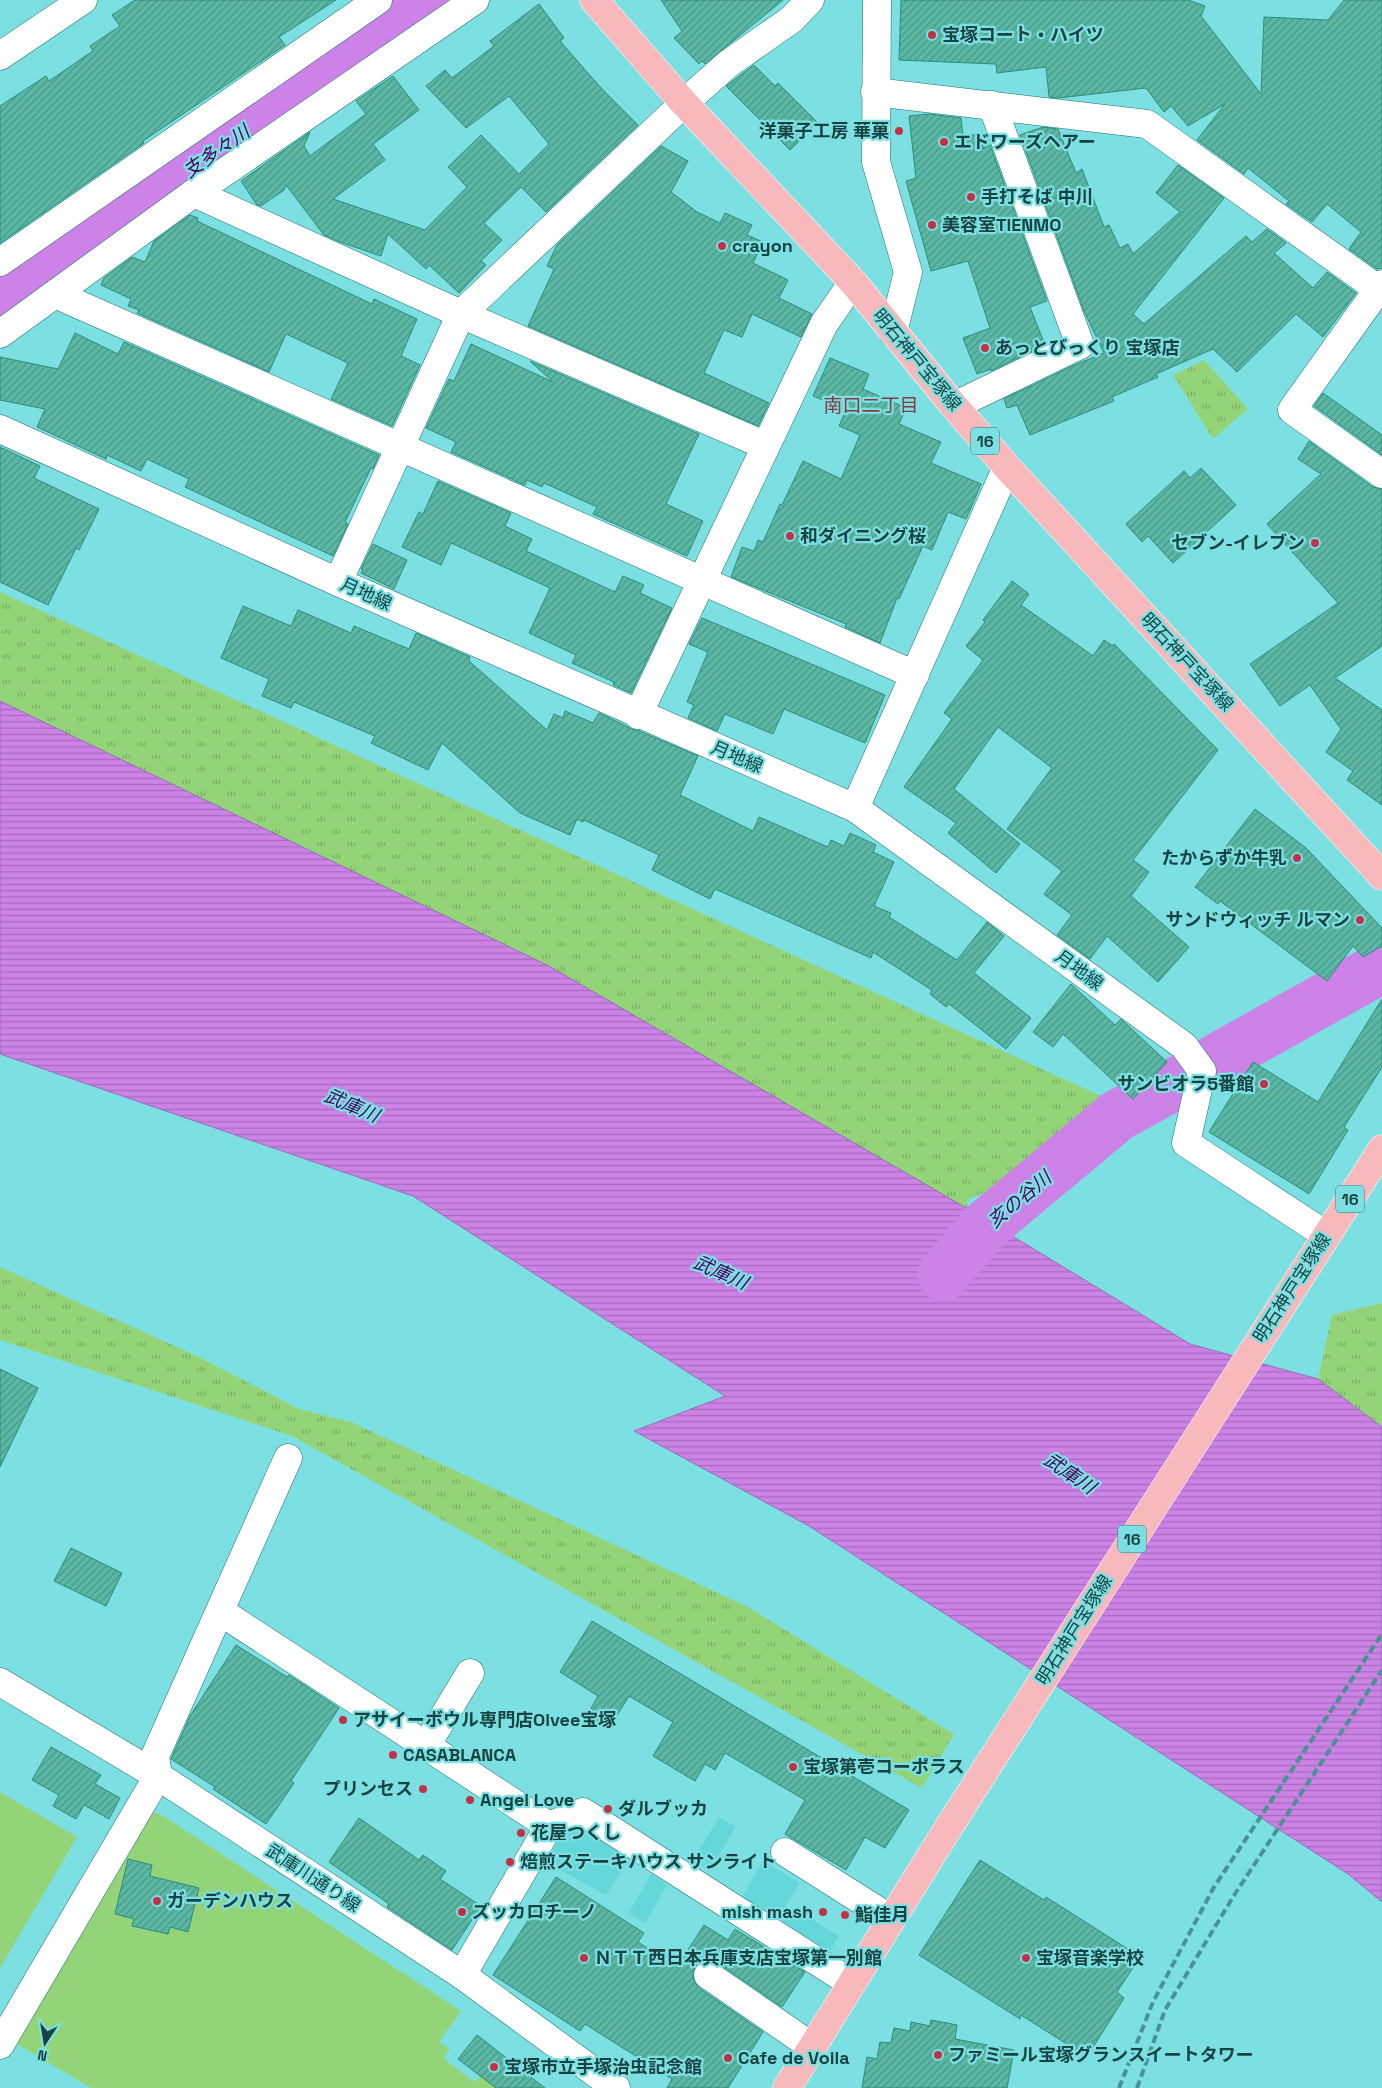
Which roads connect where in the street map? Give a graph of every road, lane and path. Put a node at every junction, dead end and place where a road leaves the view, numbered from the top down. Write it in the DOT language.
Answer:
graph roads {
  1 [pos="83,0"];
  2 [pos="378,0"];
  3 [pos="475,0"];
  4 [pos="594,0"];
  5 [pos="810,0"];
  6 [pos="877,0"];
  7 [pos="0,56"];
  8 [pos="875,92"];
  9 [pos="684,103"];
  10 [pos="992,105"];
  11 [pos="194,193"];
  12 [pos="0,262"];
  13 [pos="853,282"];
  14 [pos="1380,287"];
  15 [pos="55,294"];
  16 [pos="461,314"];
  17 [pos="893,332"];
  18 [pos="0,334"];
  19 [pos="954,406"];
  20 [pos="0,429"];
  21 [pos="764,445"];
  22 [pos="400,448"];
  23 [pos="1007,467"];
  24 [pos="1382,474"];
  25 [pos="701,580"];
  26 [pos="338,582"];
  27 [pos="916,675"];
  28 [pos="638,715"];
  29 [pos="855,808"];
  30 [pos="1382,876"];
  31 [pos="1382,1149"];
  32 [pos="1322,1242"];
  33 [pos="288,1458"];
  34 [pos="221,1612"];
  35 [pos="470,1673"];
  36 [pos="0,1682"];
  37 [pos="426,1746"];
  38 [pos="158,1776"];
  39 [pos="549,1826"];
  40 [pos="785,1852"];
  41 [pos="891,1919"];
  42 [pos="462,1975"];
  43 [pos="708,1975"];
  44 [pos="851,1983"];
  45 [pos="0,2045"];
  46 [pos="811,2046"];
  47 [pos="616,2088"];
  48 [pos="786,2088"];
  1 -- 7 [label="street"];
  2 -- 12 [label="street"];
  3 -- 11 [label="street"];
  4 -- 9 [label="main road, 明石神戸宝塚線 / 16"];
  5 -- 9 [label="street"];
  6 -- 8 [label="street"];
  8 -- 10 [label="street"];
  8 -- 17 [label="street"];
  9 -- 13 [label="main road, 明石神戸宝塚線 / 16"];
  9 -- 16 [label="street"];
  10 -- 14 [label="street"];
  10 -- 19 [label="street"];
  11 -- 15 [label="street"];
  11 -- 16 [label="street"];
  13 -- 17 [label="main road, 明石神戸宝塚線 / 16"];
  13 -- 21 [label="street"];
  14 -- 24 [label="street"];
  15 -- 18 [label="street"];
  15 -- 22 [label="street"];
  16 -- 21 [label="street"];
  16 -- 22 [label="street"];
  17 -- 19 [label="main road, 明石神戸宝塚線 / 16"];
  19 -- 23 [label="main road, 明石神戸宝塚線 / 16"];
  20 -- 26 [label="street, 月地線"];
  21 -- 25 [label="street"];
  22 -- 25 [label="street"];
  22 -- 26 [label="street"];
  23 -- 27 [label="street"];
  23 -- 30 [label="main road, 明石神戸宝塚線 / 16"];
  25 -- 27 [label="street"];
  25 -- 28 [label="street"];
  26 -- 28 [label="street, 月地線"];
  27 -- 29 [label="street"];
  28 -- 29 [label="street, 月地線"];
  29 -- 32 [label="street, 月地線"];
  31 -- 32 [label="main road, 明石神戸宝塚線 / 16"];
  32 -- 41 [label="main road, 明石神戸宝塚線 / 16"];
  33 -- 34 [label="street"];
  34 -- 37 [label="street"];
  34 -- 38 [label="street"];
  35 -- 37 [label="street"];
  36 -- 38 [label="street, 武庫川通り線"];
  37 -- 39 [label="street"];
  38 -- 42 [label="street, 武庫川通り線"];
  38 -- 45 [label="street"];
  39 -- 42 [label="street"];
  39 -- 44 [label="street"];
  40 -- 41 [label="street"];
  41 -- 44 [label="main road, 明石神戸宝塚線 / 16"];
  42 -- 47 [label="street, 武庫川通り線"];
  43 -- 46 [label="street"];
  44 -- 46 [label="main road, 明石神戸宝塚線 / 16"];
  46 -- 48 [label="main road, 明石神戸宝塚線 / 16"];
}
